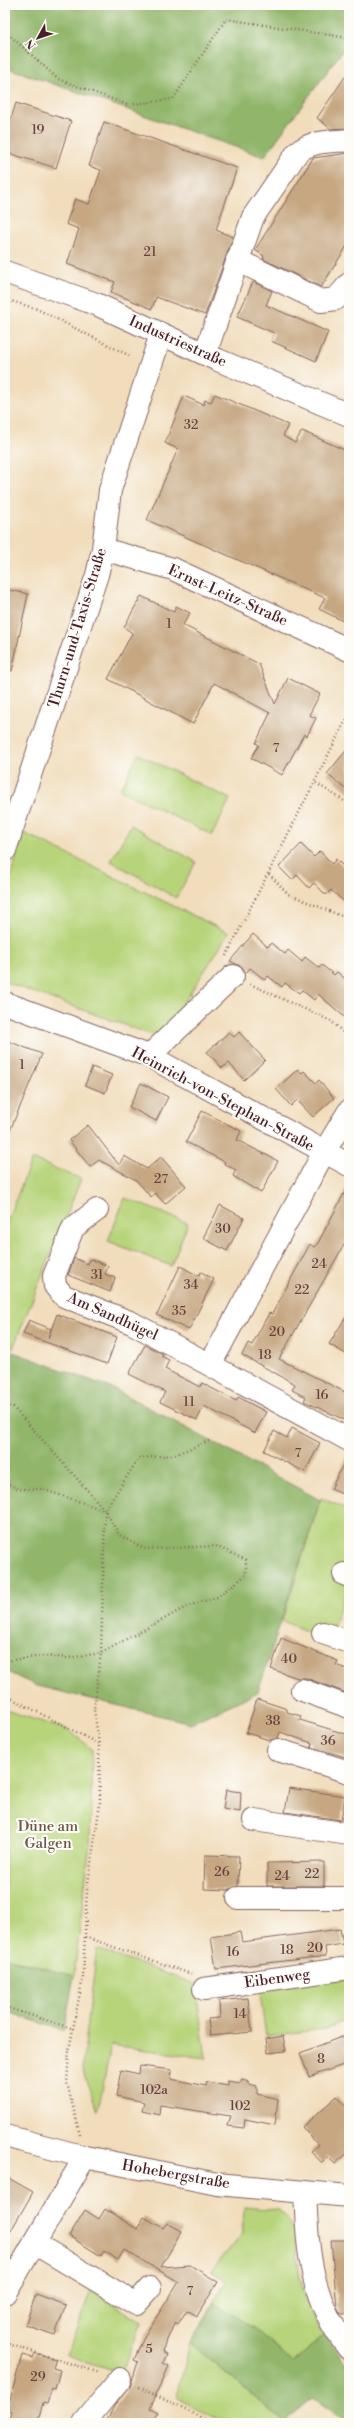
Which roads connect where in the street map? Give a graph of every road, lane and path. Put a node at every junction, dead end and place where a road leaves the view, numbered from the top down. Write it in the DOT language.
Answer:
graph roads {
  1 [pos="5,31"];
  2 [pos="349,38"];
  3 [pos="349,140"];
  4 [pos="237,260"];
  5 [pos="5,272"];
  6 [pos="349,284"];
  7 [pos="5,299"];
  8 [pos="161,334"];
  9 [pos="206,354"];
  10 [pos="150,368"];
  11 [pos="349,414"];
  12 [pos="103,549"];
  13 [pos="349,650"];
  14 [pos="349,714"];
  15 [pos="316,783"];
  16 [pos="349,804"];
  17 [pos="5,850"];
  18 [pos="269,874"];
  19 [pos="349,919"];
  20 [pos="233,976"];
  21 [pos="5,1003"];
  22 [pos="349,1038"];
  23 [pos="149,1056"];
  24 [pos="349,1111"];
  25 [pos="324,1152"];
  26 [pos="349,1165"];
  27 [pos="97,1210"];
  28 [pos="210,1365"];
  29 [pos="5,1405"];
  30 [pos="210,1440"];
  31 [pos="349,1440"];
  32 [pos="5,1484"];
  33 [pos="105,1510"];
  34 [pos="323,1633"];
  35 [pos="349,1642"];
  36 [pos="101,1653"];
  37 [pos="5,1662"];
  38 [pos="302,1690"];
  39 [pos="5,1695"];
  40 [pos="349,1707"];
  41 [pos="99,1744"];
  42 [pos="278,1750"];
  43 [pos="349,1772"];
  44 [pos="254,1820"];
  45 [pos="349,1834"];
  46 [pos="238,1898"];
  47 [pos="349,1898"];
  48 [pos="85,1937"];
  49 [pos="349,1968"];
  50 [pos="204,1989"];
  51 [pos="5,2007"];
  52 [pos="74,2029"];
  53 [pos="5,2136"];
  54 [pos="85,2157"];
  55 [pos="305,2193"];
  56 [pos="349,2196"];
  57 [pos="34,2243"];
  58 [pos="150,2288"];
  59 [pos="5,2293"];
  60 [pos="349,2349"];
  61 [pos="120,2379"];
  62 [pos="84,2423"];
  1 -- 2 [label="path"];
  3 -- 4 [label="street"];
  4 -- 6 [label="street"];
  4 -- 9 [label="street"];
  5 -- 8 [label="street, Industriestraße"];
  7 -- 10 [label="path"];
  8 -- 9 [label="street, Industriestraße"];
  8 -- 10 [label="street, Thurn-und-Taxis-Straße"];
  9 -- 11 [label="street, Industriestraße"];
  10 -- 12 [label="street, Thurn-und-Taxis-Straße"];
  12 -- 13 [label="street, Ernst-Leitz-Straße"];
  12 -- 17 [label="street, Thurn-und-Taxis-Straße"];
  14 -- 15 [label="path"];
  15 -- 16 [label="path"];
  15 -- 18 [label="path"];
  18 -- 19 [label="path"];
  18 -- 20 [label="path"];
  20 -- 22 [label="path"];
  20 -- 23 [label="street"];
  21 -- 23 [label="street, Heinrich-von-Stephan-Straße"];
  23 -- 25 [label="street, Heinrich-von-Stephan-Straße"];
  24 -- 25 [label="street"];
  25 -- 26 [label="street, Heinrich-von-Stephan-Straße"];
  25 -- 28 [label="street"];
  27 -- 28 [label="street, Am Sandhügel"];
  28 -- 31 [label="street, Am Sandhügel"];
  29 -- 33 [label="path"];
  30 -- 33 [label="path"];
  32 -- 33 [label="path"];
  33 -- 36 [label="path"];
  33 -- 36 [label="path"];
  34 -- 35 [label="street"];
  36 -- 37 [label="path"];
  36 -- 41 [label="path"];
  38 -- 40 [label="street"];
  39 -- 41 [label="path"];
  41 -- 48 [label="path"];
  42 -- 43 [label="street"];
  44 -- 45 [label="street"];
  46 -- 47 [label="street"];
  48 -- 50 [label="path"];
  48 -- 52 [label="path"];
  49 -- 50 [label="street, Eibenweg"];
  51 -- 52 [label="path"];
  52 -- 54 [label="path"];
  53 -- 54 [label="street, Hohebergstraße"];
  54 -- 55 [label="street, Hohebergstraße"];
  54 -- 57 [label="street"];
  55 -- 56 [label="street, Hohebergstraße"];
  55 -- 60 [label="street"];
  57 -- 58 [label="street"];
  57 -- 59 [label="street"];
  61 -- 62 [label="street"];
}
